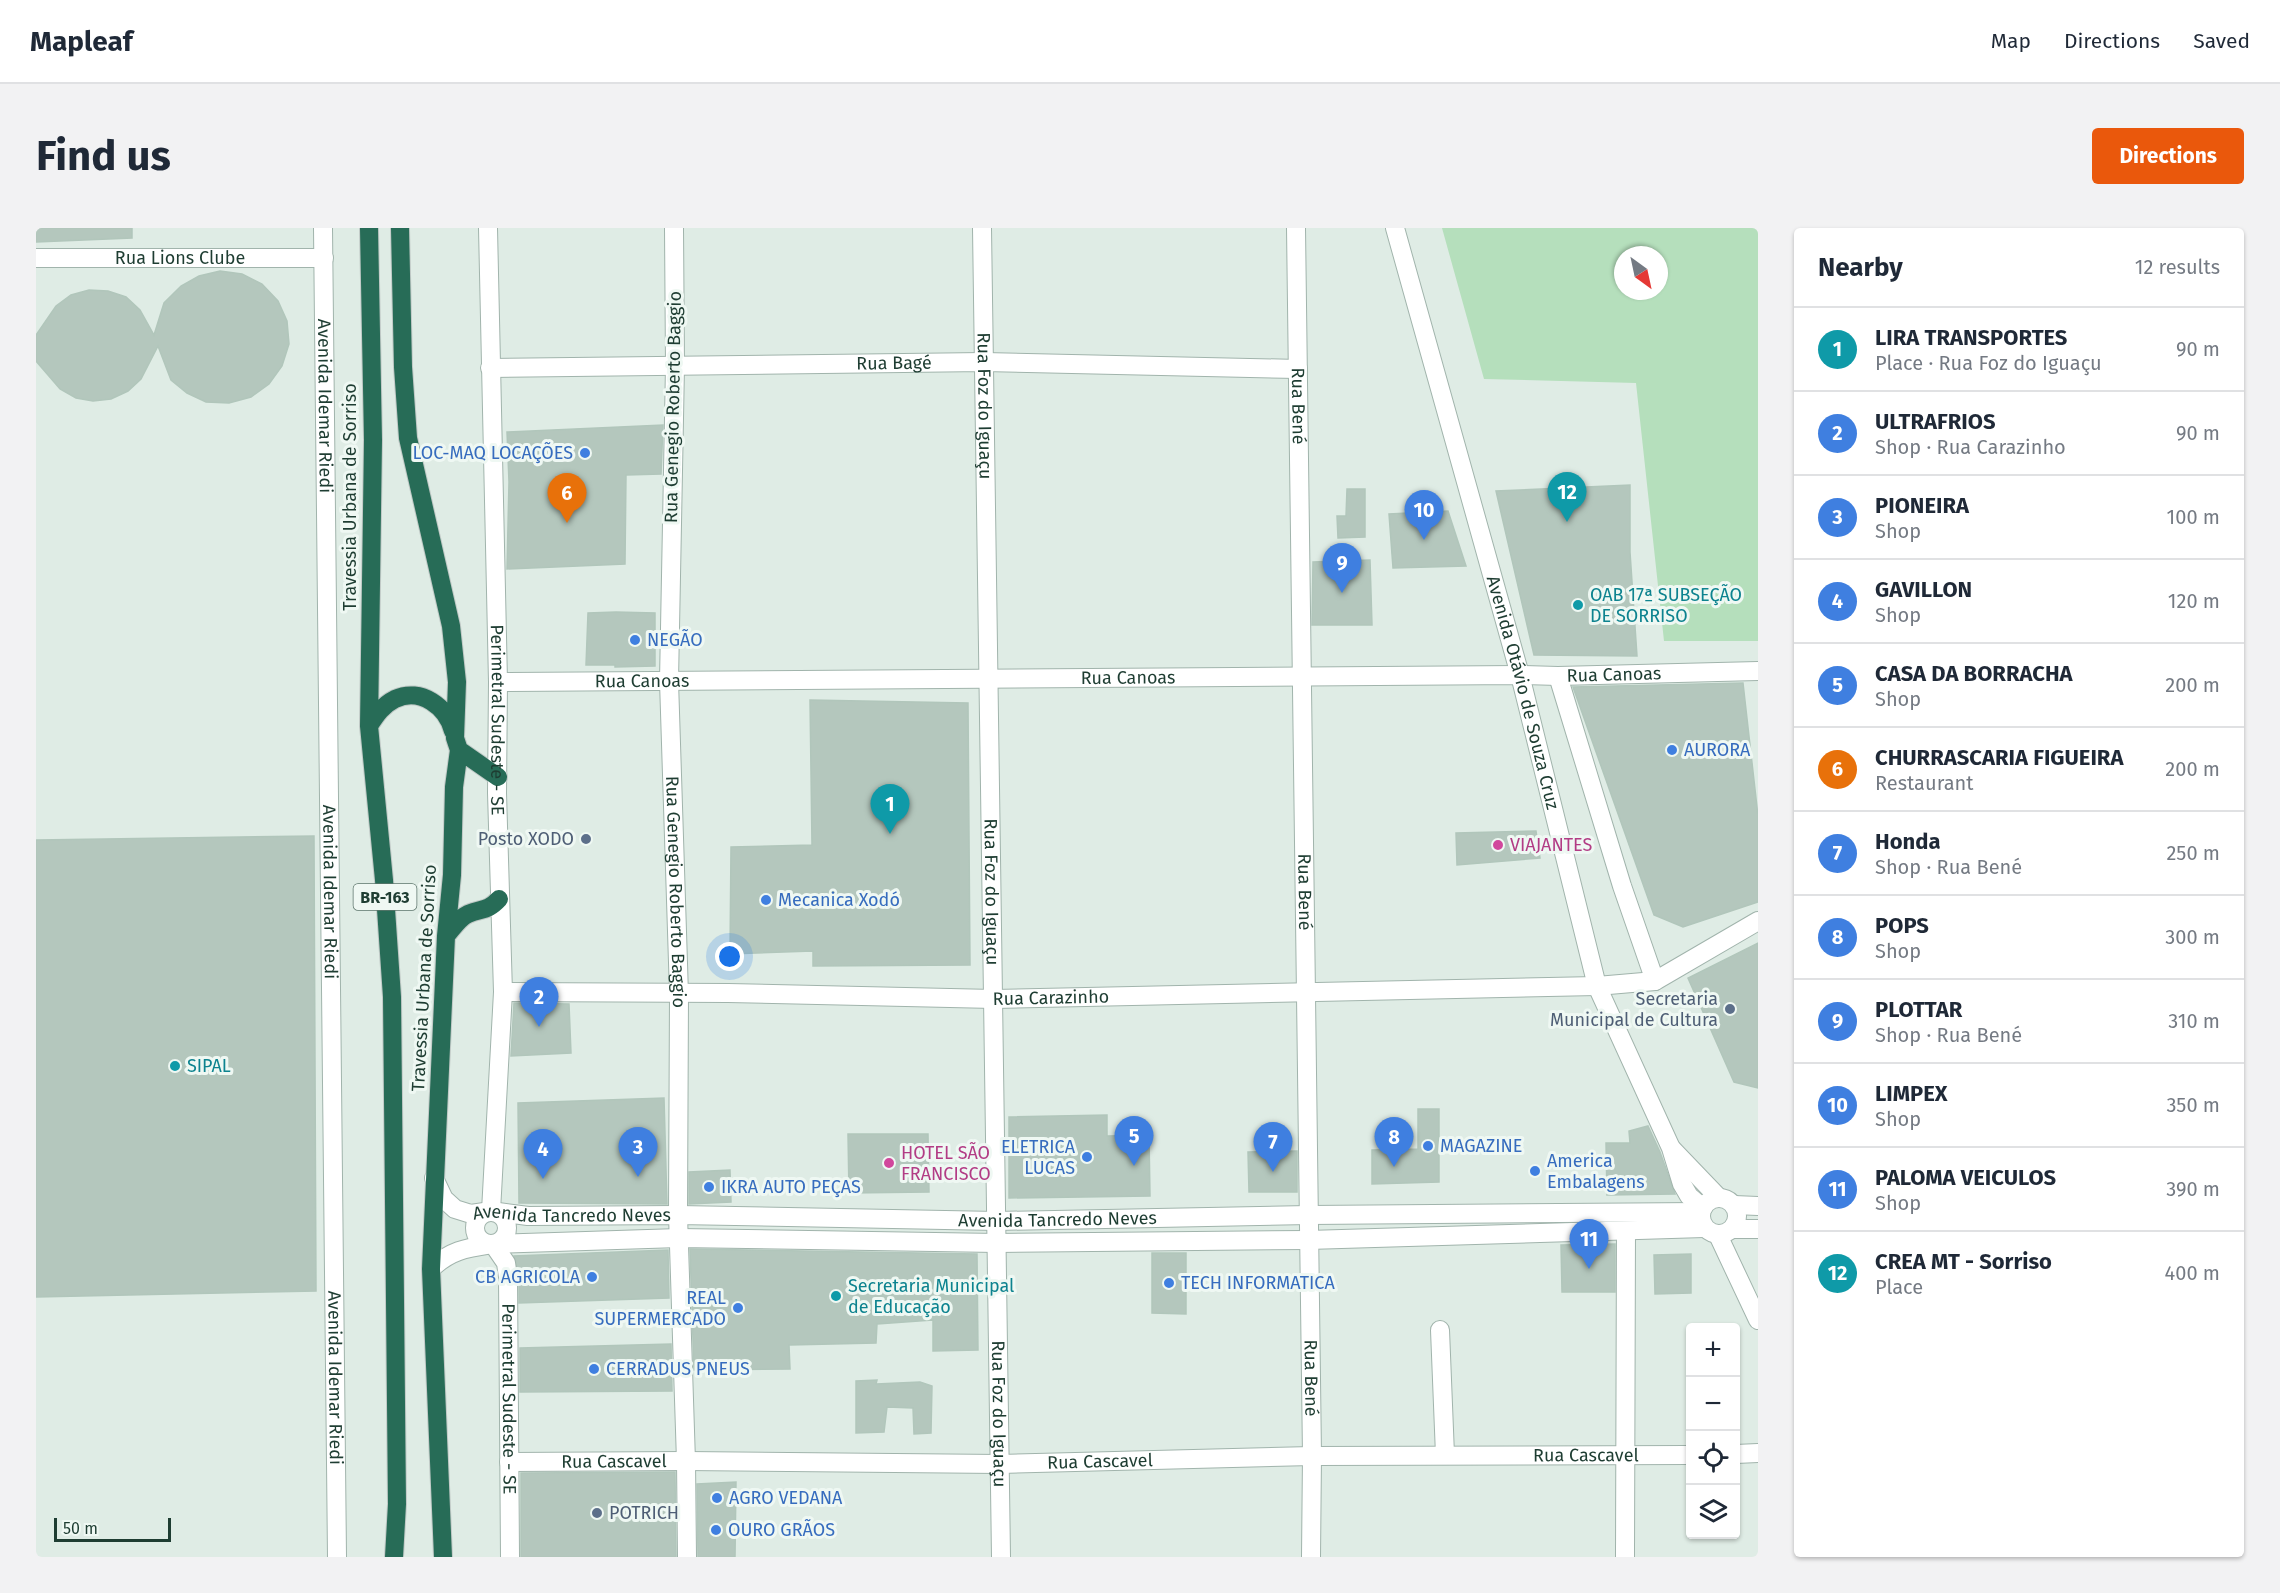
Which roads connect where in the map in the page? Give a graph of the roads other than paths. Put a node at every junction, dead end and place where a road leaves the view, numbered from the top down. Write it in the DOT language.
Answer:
graph roads {
  1 [pos="323,228"];
  2 [pos="369,228"];
  3 [pos="400,228"];
  4 [pos="488,228"];
  5 [pos="674,228"];
  6 [pos="982,228"];
  7 [pos="1296,228"];
  8 [pos="1395,228"];
  9 [pos="36,258"];
  10 [pos="324,258"];
  11 [pos="984,362"];
  12 [pos="675,366"];
  13 [pos="490,368"];
  14 [pos="1298,369"];
  15 [pos="1758,671"];
  16 [pos="1520,675"];
  17 [pos="1302,676"];
  18 [pos="1558,676"];
  19 [pos="989,678"];
  20 [pos="669,681"];
  21 [pos="498,682"];
  22 [pos="369,726"];
  23 [pos="457,744"];
  24 [pos="498,777"];
  25 [pos="499,899"];
  26 [pos="1758,921"];
  27 [pos="446,936"];
  28 [pos="1655,981"];
  29 [pos="1597,986"];
  30 [pos="503,992"];
  31 [pos="1306,992"];
  32 [pos="678,994"];
  33 [pos="994,999"];
  34 [pos="1671,1148"];
  35 [pos="434,1178"];
  36 [pos="1726,1202"];
  37 [pos="1758,1206"];
  38 [pos="491,1211"];
  39 [pos="678,1215"];
  40 [pos="1309,1215"];
  41 [pos="996,1221"];
  42 [pos="1712,1222"];
  43 [pos="1758,1229"];
  44 [pos="1626,1231"];
  45 [pos="679,1238"];
  46 [pos="1308,1240"];
  47 [pos="998,1243"];
  48 [pos="493,1244"];
  49 [pos="431,1269"];
  50 [pos="1758,1320"];
  51 [pos="1440,1330"];
  52 [pos="1740,1454"];
  53 [pos="1758,1454"];
  54 [pos="1445,1455"];
  55 [pos="1686,1455"];
  56 [pos="1312,1456"];
  57 [pos="1625,1457"];
  58 [pos="686,1461"];
  59 [pos="509,1462"];
  60 [pos="999,1464"];
  61 [pos="337,1557"];
  62 [pos="394,1557"];
  63 [pos="443,1557"];
  64 [pos="510,1557"];
  65 [pos="687,1557"];
  66 [pos="1001,1557"];
  67 [pos="1311,1557"];
  68 [pos="1625,1557"];
  1 -- 10 [label="street, Avenida Idemar Riedi"];
  2 -- 22 [label="highway, Travessia Urbana de Sorriso / BR-163"];
  3 -- 23 [label="highway, Travessia Urbana de Sorriso"];
  4 -- 13 [label="street, Perimetral Sudeste - SE"];
  5 -- 12 [label="street, Rua Genegio Roberto Baggio"];
  6 -- 11 [label="street, Rua Foz do Iguaçu"];
  7 -- 14 [label="street, Rua Bené"];
  8 -- 16 [label="street, Avenida Otávio de Souza Cruz"];
  9 -- 10 [label="street, Rua Lions Clube"];
  10 -- 61 [label="street, Avenida Idemar Riedi"];
  11 -- 12 [label="street, Rua Bagé"];
  11 -- 14 [label="street, Rua Bagé"];
  11 -- 19 [label="street, Rua Foz do Iguaçu"];
  12 -- 13 [label="street, Rua Bagé"];
  12 -- 20 [label="street, Rua Genegio Roberto Baggio"];
  13 -- 21 [label="street, Perimetral Sudeste - SE"];
  14 -- 17 [label="street, Rua Bené"];
  15 -- 18 [label="street, Rua Canoas"];
  16 -- 17 [label="street, Rua Canoas"];
  16 -- 18 [label="street, Rua Canoas"];
  16 -- 29 [label="street, Avenida Otávio de Souza Cruz"];
  17 -- 19 [label="street, Rua Canoas"];
  17 -- 31 [label="street, Rua Bené"];
  18 -- 28 [label="street"];
  19 -- 20 [label="street, Rua Canoas"];
  19 -- 33 [label="street, Rua Foz do Iguaçu"];
  20 -- 21 [label="street, Rua Canoas"];
  20 -- 32 [label="street, Rua Genegio Roberto Baggio"];
  21 -- 24 [label="street, Perimetral Sudeste - SE"];
  22 -- 23 [label="highway"];
  22 -- 62 [label="highway, Travessia Urbana de Sorriso / BR-163"];
  23 -- 24 [label="highway"];
  23 -- 27 [label="highway, Travessia Urbana de Sorriso"];
  24 -- 25 [label="street, Perimetral Sudeste - SE"];
  25 -- 27 [label="highway"];
  25 -- 30 [label="street, Perimetral Sudeste - SE"];
  26 -- 28 [label="street"];
  27 -- 35 [label="highway, Travessia Urbana de Sorriso"];
  28 -- 29 [label="street, Rua Carazinho"];
  29 -- 31 [label="street, Rua Carazinho"];
  29 -- 34 [label="street, Avenida Otávio de Souza Cruz"];
  30 -- 32 [label="street, Rua Carazinho"];
  30 -- 38 [label="street, Perimetral Sudeste - SE"];
  31 -- 33 [label="street, Rua Carazinho"];
  31 -- 40 [label="street, Rua Bené"];
  32 -- 33 [label="street, Rua Carazinho"];
  32 -- 39 [label="street, Rua Genegio Roberto Baggio"];
  33 -- 41 [label="street, Rua Foz do Iguaçu"];
  34 -- 36 [label="street, Avenida Otávio de Souza Cruz"];
  34 -- 42 [label="street, Avenida Otávio de Souza Cruz"];
  35 -- 38 [label="street, Avenida Tancredo Neves"];
  35 -- 49 [label="highway, Travessia Urbana de Sorriso"];
  36 -- 37 [label="street"];
  36 -- 42 [label="street"];
  36 -- 42 [label="street"];
  38 -- 39 [label="street, Avenida Tancredo Neves"];
  38 -- 48 [label="street, Perimetral Sudeste - SE"];
  39 -- 41 [label="street, Avenida Tancredo Neves"];
  39 -- 45 [label="street, Rua Genegio Roberto Baggio"];
  40 -- 41 [label="street, Avenida Tancredo Neves"];
  40 -- 42 [label="street, Avenida Tancredo Neves"];
  40 -- 46 [label="street, Rua Bené"];
  41 -- 47 [label="street, Rua Foz do Iguaçu"];
  42 -- 43 [label="street, Avenida Tancredo Neves"];
  42 -- 44 [label="street, Avenida Tancredo Neves"];
  42 -- 50 [label="street, Avenida Otávio de Souza Cruz"];
  44 -- 46 [label="street, Avenida Tancredo Neves"];
  44 -- 57 [label="street"];
  45 -- 47 [label="street, Avenida Tancredo Neves"];
  45 -- 48 [label="street, Avenida Tancredo Neves"];
  45 -- 58 [label="street, Rua Genegio Roberto Baggio"];
  46 -- 47 [label="street, Avenida Tancredo Neves"];
  46 -- 56 [label="street, Rua Bené"];
  47 -- 60 [label="street, Rua Foz do Iguaçu"];
  48 -- 49 [label="street, Avenida Tancredo Neves"];
  48 -- 59 [label="street, Perimetral Sudeste - SE"];
  49 -- 63 [label="highway, Travessia Urbana de Sorriso"];
  51 -- 54 [label="street"];
  52 -- 53 [label="street"];
  54 -- 56 [label="street, Rua Cascavel"];
  54 -- 57 [label="street, Rua Cascavel"];
  55 -- 57 [label="street, Rua Cascavel"];
  56 -- 60 [label="street, Rua Cascavel"];
  56 -- 67 [label="street, Rua Bené"];
  57 -- 68 [label="street"];
  58 -- 59 [label="street, Rua Cascavel"];
  58 -- 60 [label="street, Rua Cascavel"];
  58 -- 65 [label="street, Rua Genegio Roberto Baggio"];
  59 -- 64 [label="street, Perimetral Sudeste - SE"];
  60 -- 66 [label="street, Rua Foz do Iguaçu"];
}
